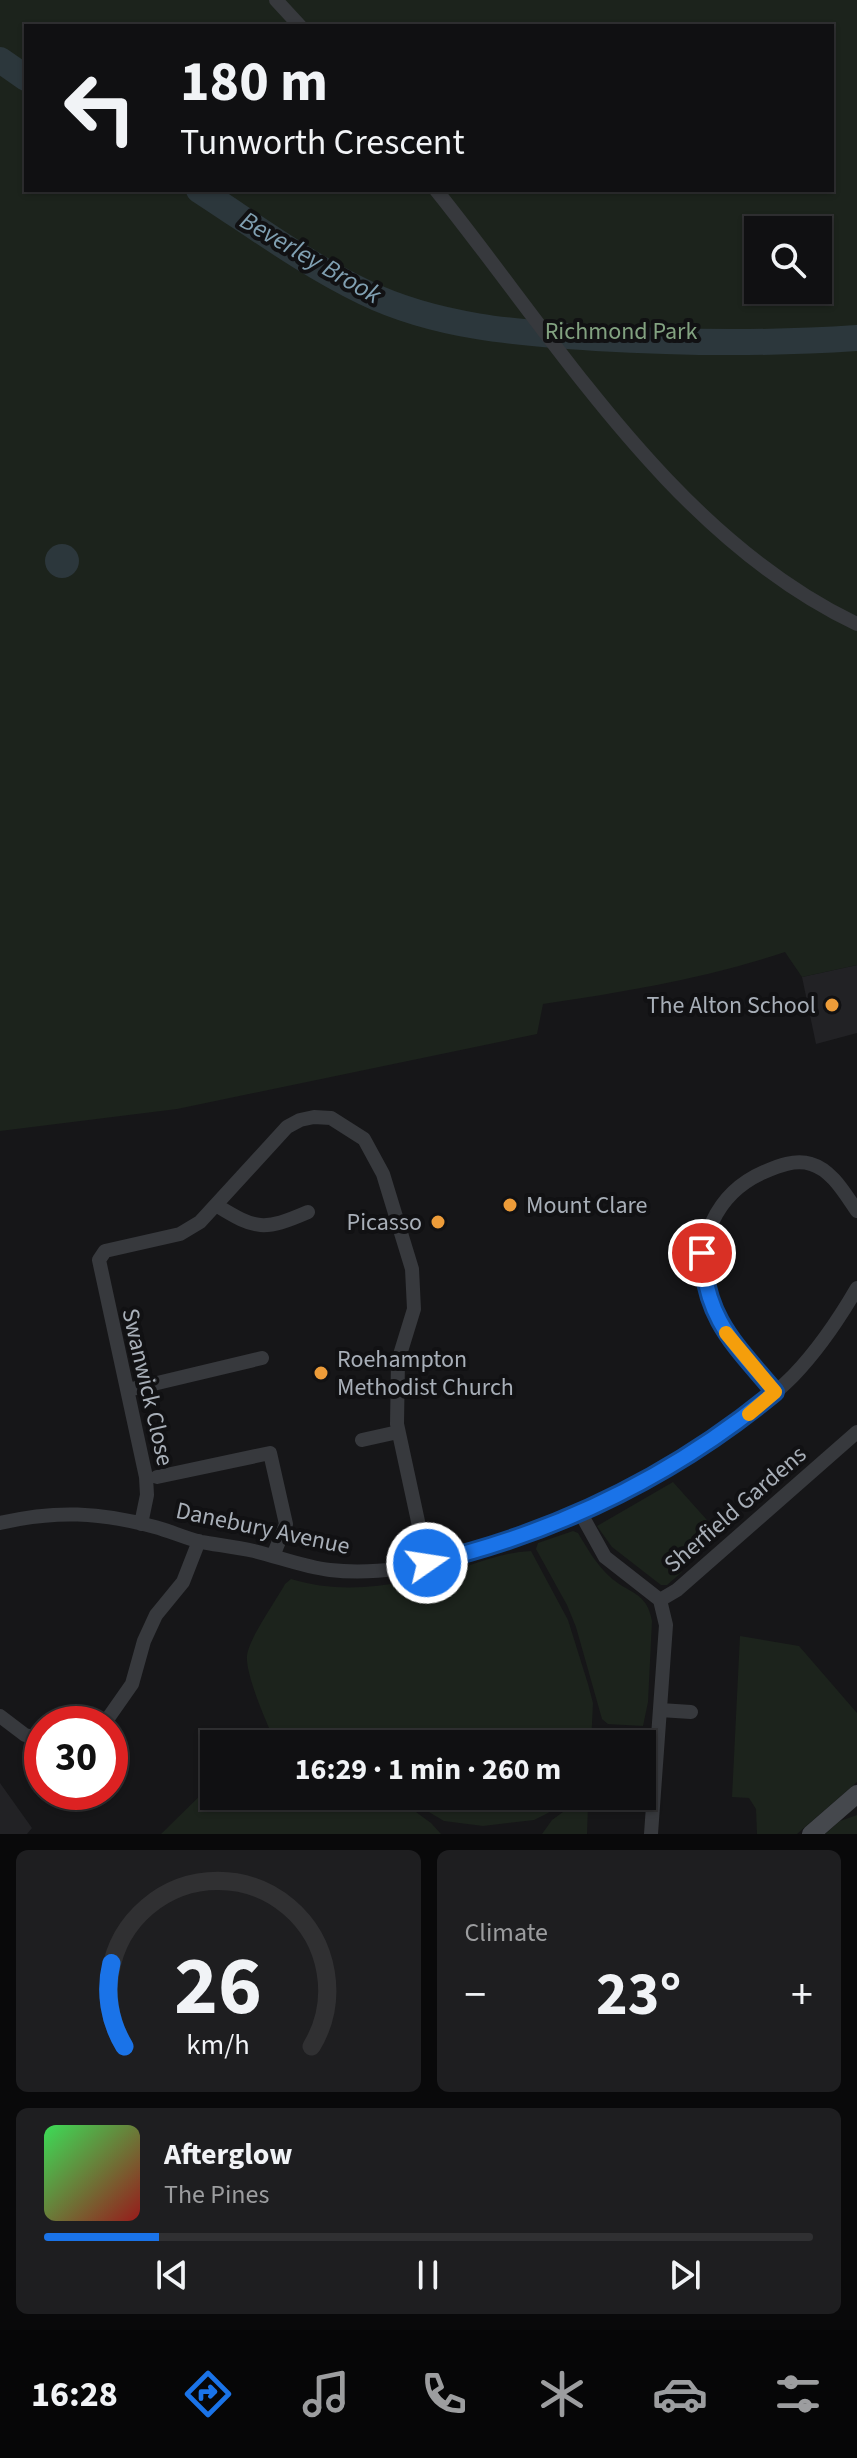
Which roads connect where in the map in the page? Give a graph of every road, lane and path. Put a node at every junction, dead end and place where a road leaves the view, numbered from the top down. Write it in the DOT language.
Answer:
graph roads {
  1 [pos="276,0"];
  2 [pos="298,24"];
  3 [pos="438,192"];
  4 [pos="857,624"];
  5 [pos="216,1205"];
  6 [pos="857,1211"];
  7 [pos="308,1212"];
  8 [pos="857,1288"];
  9 [pos="262,1358"];
  10 [pos="128,1390"];
  11 [pos="775,1392"];
  12 [pos="398,1432"];
  13 [pos="857,1432"];
  14 [pos="362,1440"];
  15 [pos="157,1477"];
  16 [pos="580,1512"];
  17 [pos="0,1523"];
  18 [pos="141,1524"];
  19 [pos="199,1541"];
  20 [pos="273,1556"];
  21 [pos="427,1563"];
  22 [pos="660,1600"];
  23 [pos="117,1706"];
  24 [pos="660,1710"];
  25 [pos="691,1712"];
  26 [pos="0,1716"];
  27 [pos="24,1734"];
  28 [pos="857,1794"];
  29 [pos="651,1834"];
  30 [pos="811,1834"];
  1 -- 2 [label="street"];
  3 -- 4 [label="street"];
  5 -- 7 [label="street"];
  5 -- 10 [label="street, Swanwick Close"];
  5 -- 12 [label="street"];
  6 -- 11 [label="street"];
  8 -- 11 [label="street, Danebury Avenue"];
  9 -- 10 [label="street"];
  10 -- 18 [label="street, Swanwick Close"];
  11 -- 16 [label="street, Danebury Avenue"];
  12 -- 14 [label="street"];
  12 -- 21 [label="street"];
  13 -- 22 [label="street, Sherfield Gardens"];
  15 -- 20 [label="street"];
  16 -- 21 [label="street, Danebury Avenue"];
  16 -- 22 [label="street, Sherfield Gardens"];
  17 -- 18 [label="street, Danebury Avenue"];
  18 -- 19 [label="street, Danebury Avenue"];
  19 -- 20 [label="street, Danebury Avenue"];
  19 -- 23 [label="street"];
  20 -- 21 [label="street, Danebury Avenue"];
  22 -- 24 [label="street"];
  24 -- 25 [label="street"];
  24 -- 29 [label="street"];
  26 -- 27 [label="street"];
  28 -- 30 [label="street"];
}
